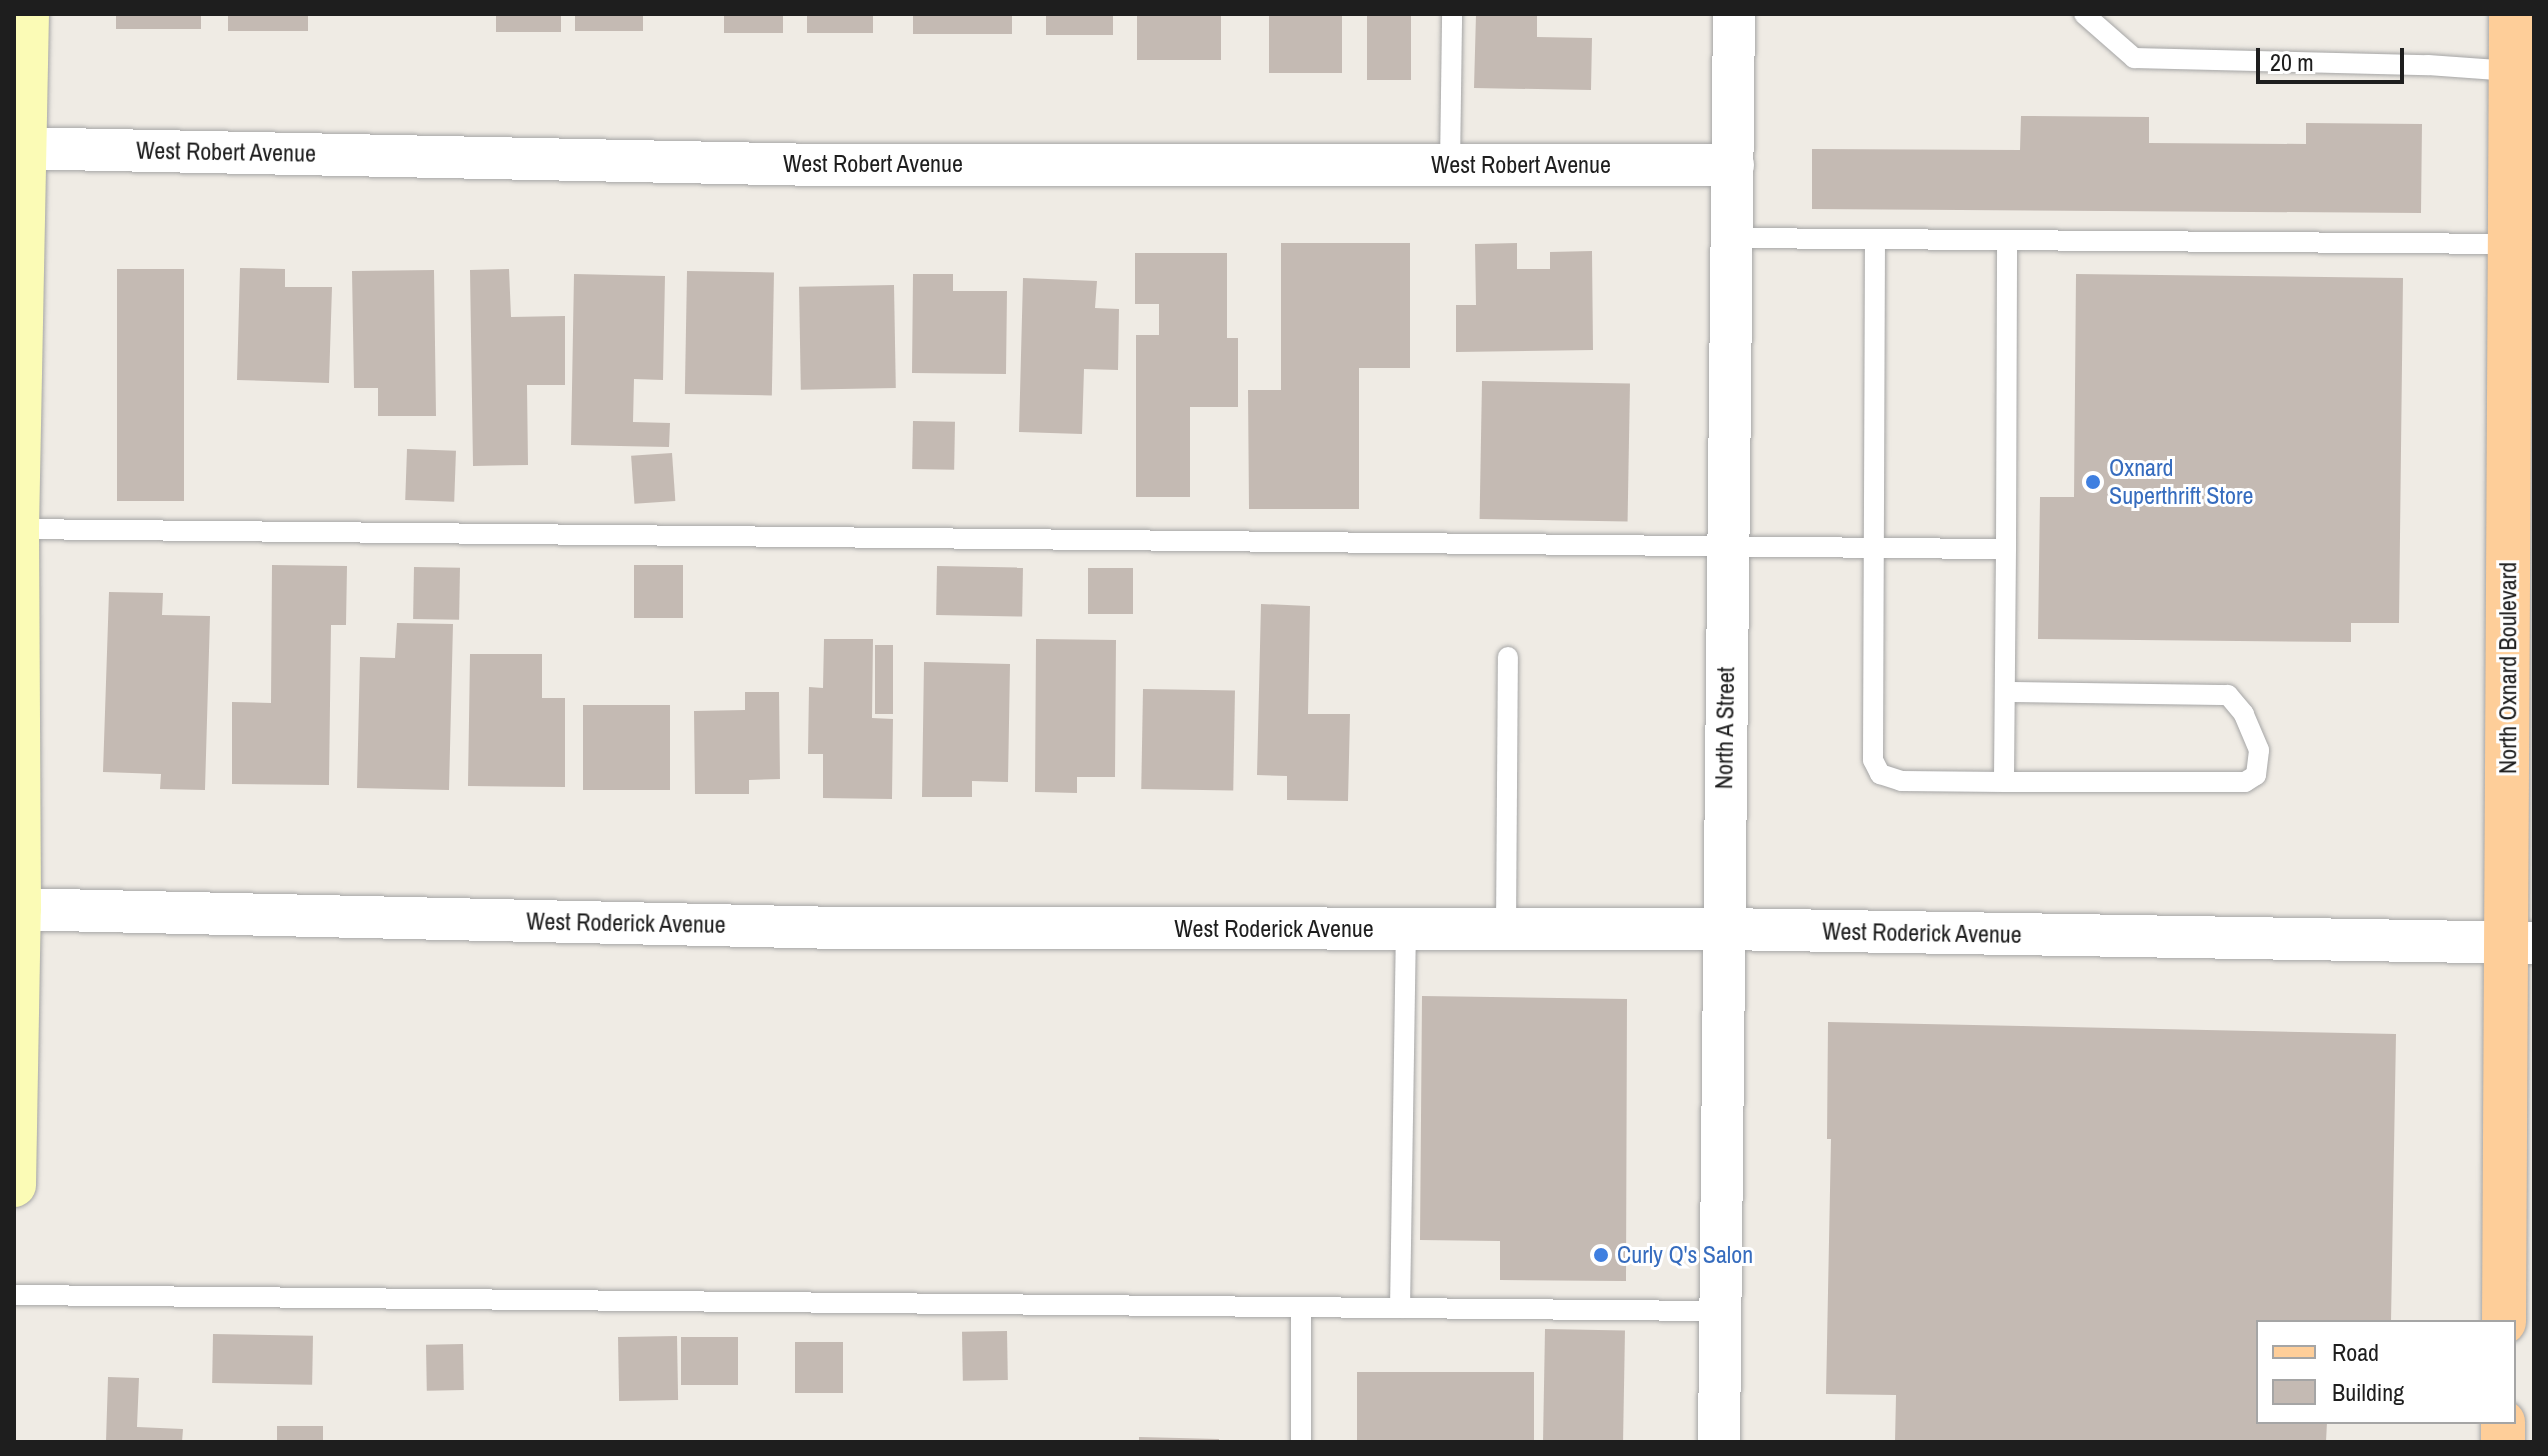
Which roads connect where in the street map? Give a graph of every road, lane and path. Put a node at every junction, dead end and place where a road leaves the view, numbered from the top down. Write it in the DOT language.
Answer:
graph roads {
  1 [pos="27,14"];
  2 [pos="1452,14"];
  3 [pos="1734,14"];
  4 [pos="2084,14"];
  5 [pos="2511,14"];
  6 [pos="2511,71"];
  7 [pos="20,148"];
  8 [pos="1450,165"];
  9 [pos="1733,165"];
  10 [pos="1732,238"];
  11 [pos="1875,239"];
  12 [pos="2007,241"];
  13 [pos="2510,244"];
  14 [pos="16,529"];
  15 [pos="1728,546"];
  16 [pos="1876,548"];
  17 [pos="2006,549"];
  18 [pos="1508,657"];
  19 [pos="2005,692"];
  20 [pos="2004,782"];
  21 [pos="17,909"];
  22 [pos="1406,929"];
  23 [pos="1506,929"];
  24 [pos="1723,929"];
  25 [pos="2520,943"];
  26 [pos="14,1185"];
  27 [pos="14,1295"];
  28 [pos="1301,1308"];
  29 [pos="1400,1308"];
  30 [pos="1720,1311"];
  31 [pos="2504,1320"];
  32 [pos="1301,1442"];
  33 [pos="1719,1442"];
  1 -- 7 [label="street"];
  2 -- 8 [label="lane"];
  3 -- 9 [label="street, North A Street"];
  4 -- 6 [label="lane"];
  5 -- 6 [label="main road, North Oxnard Boulevard"];
  6 -- 13 [label="main road, North Oxnard Boulevard"];
  7 -- 8 [label="street, West Robert Avenue"];
  7 -- 14 [label="street"];
  8 -- 9 [label="street, West Robert Avenue"];
  9 -- 10 [label="street, North A Street"];
  10 -- 11 [label="lane"];
  10 -- 15 [label="street, North A Street"];
  11 -- 12 [label="lane"];
  11 -- 16 [label="lane"];
  12 -- 13 [label="lane"];
  12 -- 17 [label="lane"];
  13 -- 25 [label="main road, North Oxnard Boulevard"];
  14 -- 15 [label="lane"];
  14 -- 21 [label="street"];
  15 -- 16 [label="lane"];
  15 -- 24 [label="street, North A Street"];
  16 -- 17 [label="lane"];
  16 -- 20 [label="lane"];
  17 -- 19 [label="lane"];
  18 -- 23 [label="lane"];
  19 -- 20 [label="lane"];
  19 -- 20 [label="lane"];
  21 -- 22 [label="street, West Roderick Avenue"];
  21 -- 26 [label="street"];
  22 -- 23 [label="street, West Roderick Avenue"];
  22 -- 29 [label="lane"];
  23 -- 24 [label="street, West Roderick Avenue"];
  24 -- 25 [label="street, West Roderick Avenue"];
  24 -- 30 [label="street, North A Street"];
  25 -- 31 [label="main road, North Oxnard Boulevard"];
  27 -- 28 [label="lane"];
  28 -- 29 [label="lane"];
  28 -- 32 [label="lane"];
  29 -- 30 [label="lane"];
  30 -- 33 [label="street, North A Street"];
}
